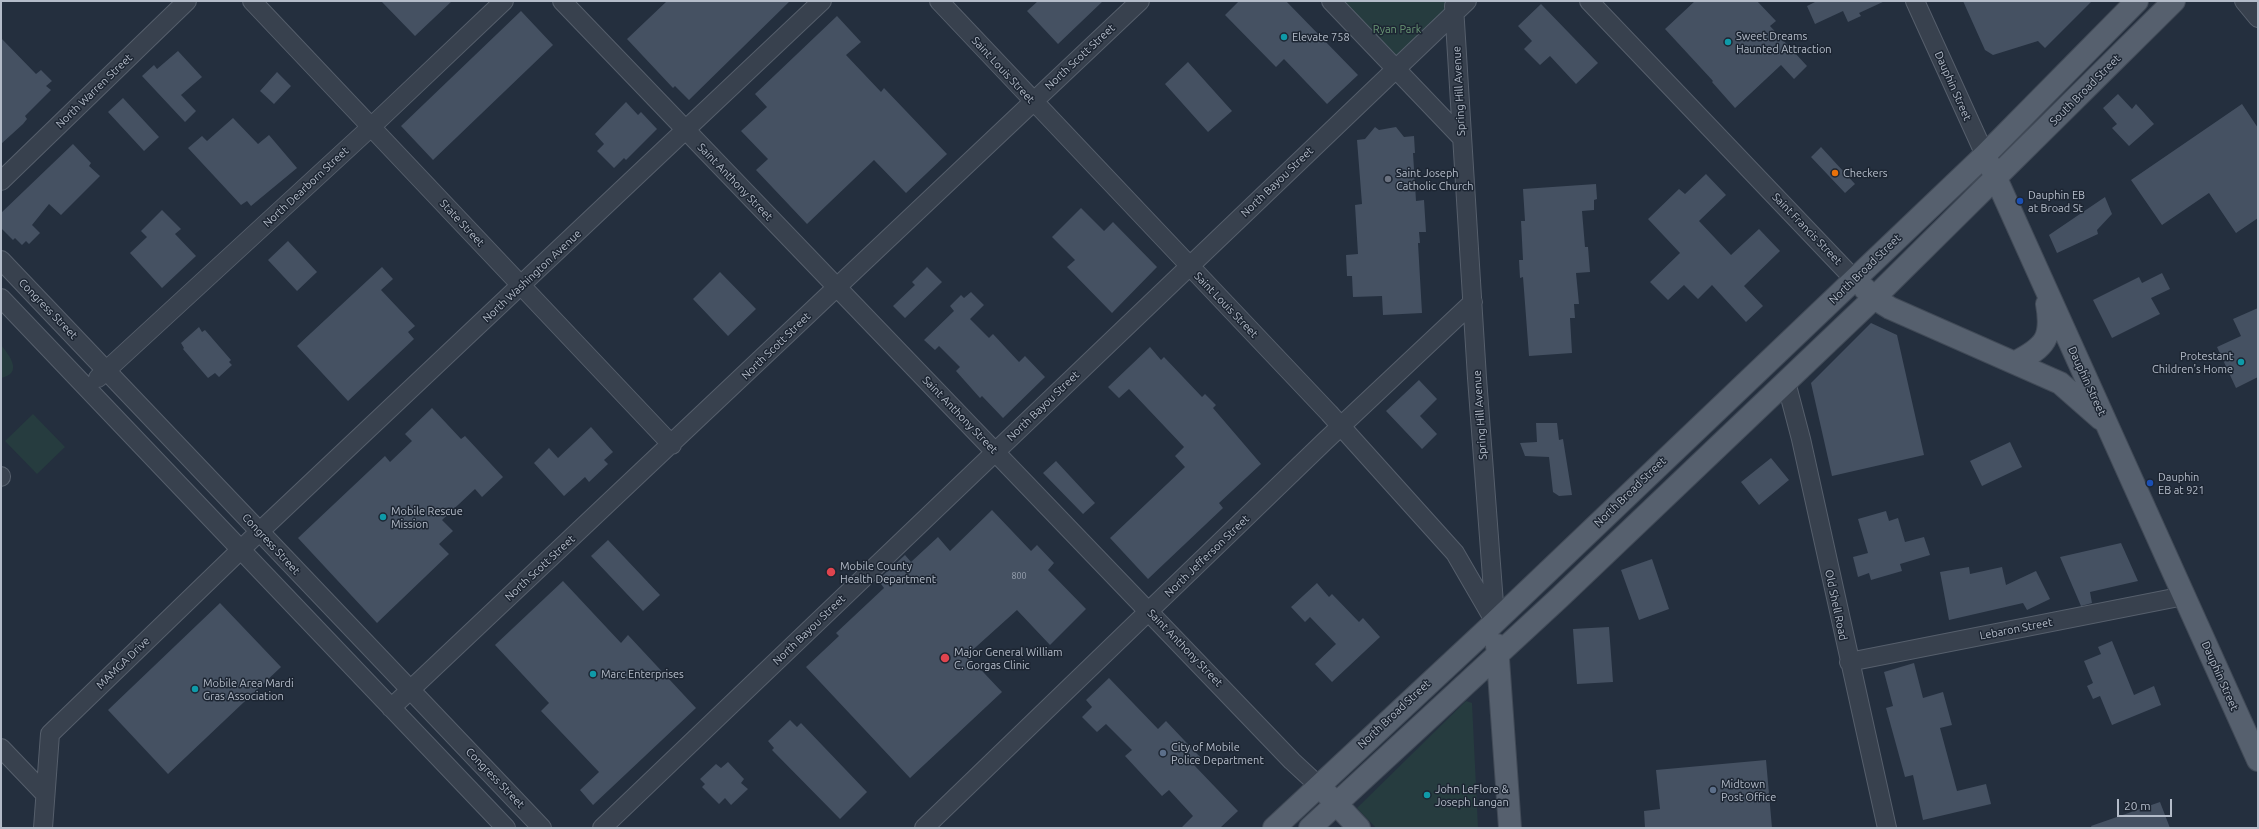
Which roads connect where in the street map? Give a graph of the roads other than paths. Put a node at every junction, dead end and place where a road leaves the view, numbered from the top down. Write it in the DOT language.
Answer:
graph roads {
  1 [pos="187,1"];
  2 [pos="252,1"];
  3 [pos="504,1"];
  4 [pos="562,1"];
  5 [pos="822,1"];
  6 [pos="939,1"];
  7 [pos="1140,1"];
  8 [pos="1331,1"];
  9 [pos="1589,1"];
  10 [pos="1915,1"];
  11 [pos="2137,1"];
  12 [pos="2174,1"];
  13 [pos="2244,1"];
  14 [pos="1458,5"];
  15 [pos="2258,18"];
  16 [pos="1395,68"];
  17 [pos="1032,102"];
  18 [pos="371,127"];
  19 [pos="686,130"];
  20 [pos="1461,137"];
  21 [pos="1985,155"];
  22 [pos="1996,178"];
  23 [pos="1,181"];
  24 [pos="1,260"];
  25 [pos="1189,266"];
  26 [pos="1854,278"];
  27 [pos="521,286"];
  28 [pos="2044,287"];
  29 [pos="837,288"];
  30 [pos="1,298"];
  31 [pos="1874,298"];
  32 [pos="1472,302"];
  33 [pos="2016,362"];
  34 [pos="106,370"];
  35 [pos="1786,382"];
  36 [pos="87,388"];
  37 [pos="2107,424"];
  38 [pos="1341,426"];
  39 [pos="672,445"];
  40 [pos="996,452"];
  41 [pos="259,532"];
  42 [pos="241,550"];
  43 [pos="2184,596"];
  44 [pos="1149,612"];
  45 [pos="1495,622"];
  46 [pos="1498,655"];
  47 [pos="1849,662"];
  48 [pos="410,690"];
  49 [pos="392,708"];
  50 [pos="1,748"];
  51 [pos="2258,760"];
  52 [pos="1319,786"];
  53 [pos="44,794"];
  54 [pos="1336,804"];
  55 [pos="43,828"];
  56 [pos="506,828"];
  57 [pos="542,828"];
  58 [pos="602,828"];
  59 [pos="924,828"];
  60 [pos="1274,828"];
  61 [pos="1310,828"];
  62 [pos="1359,828"];
  63 [pos="1510,828"];
  64 [pos="1887,828"];
  1 -- 23 [label="street, North Warren Street"];
  2 -- 18 [label="street, State Street"];
  3 -- 18 [label="street, North Dearborn Street"];
  4 -- 19 [label="street, Saint Anthony Street"];
  5 -- 19 [label="street, North Washington Avenue"];
  6 -- 17 [label="street, Saint Louis Street"];
  7 -- 17 [label="street, North Scott Street"];
  8 -- 16 [label="street"];
  9 -- 26 [label="street, Saint Francis Street"];
  10 -- 21 [label="street, Dauphin Street"];
  11 -- 21 [label="main road"];
  12 -- 22 [label="main road, South Broad Street"];
  13 -- 15 [label="street"];
  14 -- 16 [label="street, North Bayou Street"];
  14 -- 20 [label="street, Spring Hill Avenue"];
  16 -- 20 [label="street"];
  16 -- 25 [label="street, North Bayou Street"];
  17 -- 25 [label="street, Saint Louis Street"];
  17 -- 29 [label="street, North Scott Street"];
  18 -- 27 [label="street, State Street"];
  18 -- 34 [label="street, North Dearborn Street"];
  19 -- 27 [label="street, North Washington Avenue"];
  19 -- 29 [label="street, Saint Anthony Street"];
  20 -- 32 [label="street, Spring Hill Avenue"];
  21 -- 22 [label="main road, Dauphin Street"];
  21 -- 26 [label="main road, North Broad Street"];
  22 -- 28 [label="main road, Dauphin Street"];
  22 -- 31 [label="main road"];
  24 -- 34 [label="street, Congress Street"];
  25 -- 38 [label="street, Saint Louis Street"];
  25 -- 40 [label="street, North Bayou Street"];
  26 -- 31 [label="main road, Saint Francis Street"];
  26 -- 45 [label="main road, North Broad Street"];
  27 -- 39 [label="street, State Street"];
  27 -- 41 [label="street, North Washington Avenue"];
  28 -- 33 [label="main road"];
  28 -- 37 [label="main road, Dauphin Street"];
  29 -- 39 [label="street, North Scott Street"];
  29 -- 40 [label="street, Saint Anthony Street"];
  30 -- 36 [label="street"];
  31 -- 33 [label="main road, Saint Francis Street"];
  31 -- 35 [label="main road"];
  32 -- 38 [label="street, North Jefferson Street"];
  32 -- 45 [label="street, Spring Hill Avenue"];
  33 -- 37 [label="main road, Saint Francis Street"];
  34 -- 36 [label="street, North Dearborn Street"];
  34 -- 41 [label="street, Congress Street"];
  35 -- 46 [label="main road"];
  35 -- 47 [label="street, Old Shell Road"];
  36 -- 42 [label="street"];
  37 -- 43 [label="main road, Dauphin Street"];
  38 -- 44 [label="street, North Jefferson Street"];
  38 -- 45 [label="street, Saint Louis Street"];
  39 -- 48 [label="street, North Scott Street"];
  40 -- 44 [label="street, Saint Anthony Street"];
  40 -- 58 [label="street, North Bayou Street"];
  41 -- 42 [label="street, North Washington Avenue"];
  41 -- 48 [label="street, Congress Street"];
  42 -- 49 [label="street"];
  42 -- 53 [label="street, MAMGA Drive"];
  43 -- 47 [label="street, Lebaron Street"];
  43 -- 51 [label="main road, Dauphin Street"];
  44 -- 52 [label="street, Saint Anthony Street"];
  44 -- 59 [label="street, North Jefferson Street"];
  45 -- 46 [label="main road, Spring Hill Avenue"];
  45 -- 52 [label="main road, North Broad Street"];
  46 -- 54 [label="main road"];
  46 -- 63 [label="main road, Spring Hill Avenue"];
  47 -- 64 [label="street, Old Shell Road"];
  48 -- 49 [label="street, North Scott Street"];
  48 -- 57 [label="street, Congress Street"];
  49 -- 56 [label="street"];
  50 -- 53 [label="street"];
  52 -- 54 [label="main road, Saint Anthony Street"];
  52 -- 60 [label="main road, North Broad Street"];
  53 -- 55 [label="street, MAMGA Drive"];
  54 -- 61 [label="main road"];
  54 -- 62 [label="main road, Saint Anthony Street"];
}
